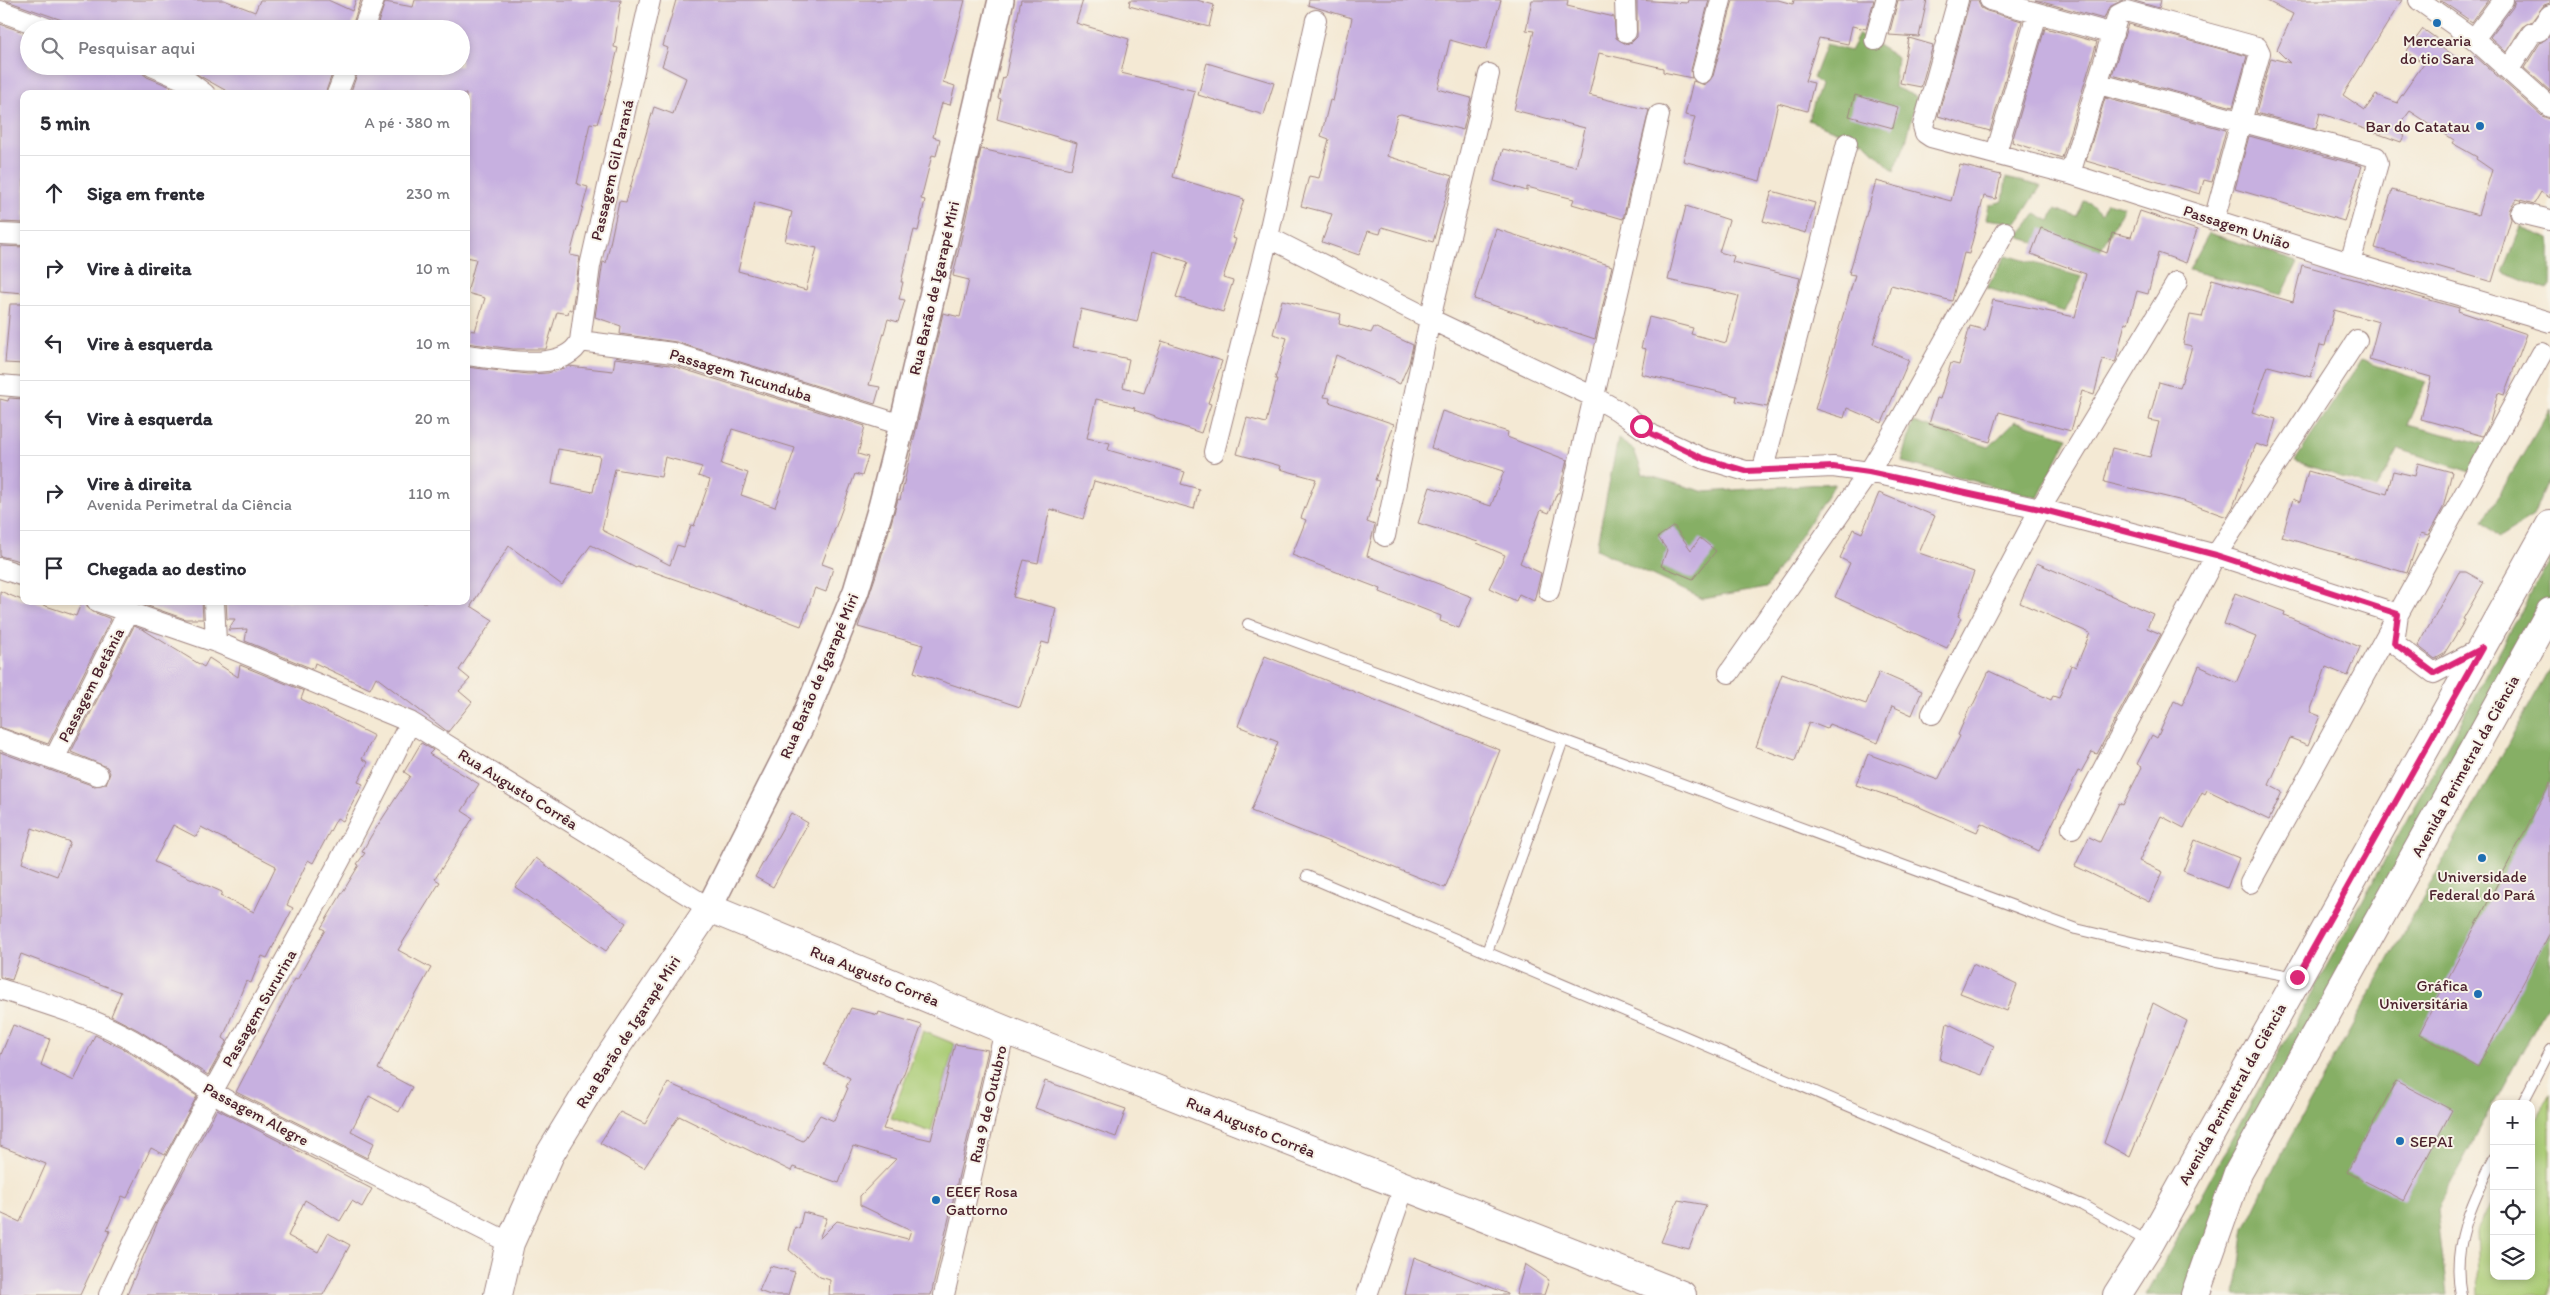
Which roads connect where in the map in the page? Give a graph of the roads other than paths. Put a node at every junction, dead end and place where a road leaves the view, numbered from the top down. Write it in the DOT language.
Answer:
graph roads {
  1 [pos="374,0"];
  2 [pos="650,0"];
  3 [pos="1000,0"];
  4 [pos="1624,0"];
  5 [pos="1721,0"];
  6 [pos="1886,0"];
  7 [pos="1958,0"];
  8 [pos="1990,0"];
  9 [pos="2419,0"];
  10 [pos="2503,0"];
  11 [pos="0,12"];
  12 [pos="2037,14"];
  13 [pos="2550,15"];
  14 [pos="23,20"];
  15 [pos="366,20"];
  16 [pos="1316,20"];
  17 [pos="1626,32"];
  18 [pos="2113,34"];
  19 [pos="1875,40"];
  20 [pos="2474,40"];
  21 [pos="2509,69"];
  22 [pos="1702,72"];
  23 [pos="1489,74"];
  24 [pos="170,75"];
  25 [pos="344,75"];
  26 [pos="2099,84"];
  27 [pos="201,90"];
  28 [pos="339,90"];
  29 [pos="2541,93"];
  30 [pos="2550,107"];
  31 [pos="1659,115"];
  32 [pos="2243,120"];
  33 [pos="1847,143"];
  34 [pos="1996,153"];
  35 [pos="2070,174"];
  36 [pos="2521,213"];
  37 [pos="2214,220"];
  38 [pos="2550,220"];
  39 [pos="2005,232"];
  40 [pos="0,234"];
  41 [pos="20,235"];
  42 [pos="1268,237"];
  43 [pos="2350,263"];
  44 [pos="2177,282"];
  45 [pos="2548,316"];
  46 [pos="1430,319"];
  47 [pos="2357,340"];
  48 [pos="580,342"];
  49 [pos="2542,353"];
  50 [pos="470,355"];
  51 [pos="0,385"];
  52 [pos="20,386"];
  53 [pos="1594,397"];
  54 [pos="902,425"];
  55 [pos="1214,452"];
  56 [pos="1763,469"];
  57 [pos="1869,472"];
  58 [pos="2040,509"];
  59 [pos="2550,525"];
  60 [pos="1385,536"];
  61 [pos="2216,555"];
  62 [pos="0,568"];
  63 [pos="20,575"];
  64 [pos="1549,591"];
  65 [pos="108,605"];
  66 [pos="214,605"];
  67 [pos="128,612"];
  68 [pos="2550,612"];
  69 [pos="2398,614"];
  70 [pos="1248,624"];
  71 [pos="216,642"];
  72 [pos="2482,648"];
  73 [pos="1729,673"];
  74 [pos="1932,714"];
  75 [pos="410,722"];
  76 [pos="0,739"];
  77 [pos="1563,740"];
  78 [pos="54,759"];
  79 [pos="98,775"];
  80 [pos="2072,828"];
  81 [pos="1308,876"];
  82 [pos="2250,884"];
  83 [pos="710,908"];
  84 [pos="1487,952"];
  85 [pos="2297,977"];
  86 [pos="0,989"];
  87 [pos="1006,1030"];
  88 [pos="2550,1050"];
  89 [pos="211,1092"];
  90 [pos="2524,1100"];
  91 [pos="2490,1168"];
  92 [pos="1404,1187"];
  93 [pos="510,1243"];
  94 [pos="2150,1243"];
  95 [pos="109,1295"];
  96 [pos="498,1295"];
  97 [pos="944,1295"];
  98 [pos="1367,1295"];
  99 [pos="1682,1295"];
  100 [pos="2117,1295"];
  101 [pos="2195,1295"];
  102 [pos="2461,1295"];
  1 -- 15 [label="street"];
  2 -- 48 [label="street, Passagem Gil Paraná"];
  3 -- 54 [label="street, Rua Barão de Igarapé Miri"];
  4 -- 17 [label="street"];
  5 -- 22 [label="street"];
  6 -- 19 [label="street"];
  7 -- 34 [label="street, Passagem União"];
  8 -- 12 [label="street"];
  9 -- 20 [label="street"];
  10 -- 20 [label="street"];
  11 -- 14 [label="street"];
  12 -- 18 [label="street"];
  12 -- 34 [label="street"];
  13 -- 21 [label="street"];
  16 -- 42 [label="street"];
  18 -- 26 [label="street"];
  18 -- 32 [label="street"];
  20 -- 21 [label="street"];
  21 -- 29 [label="street"];
  23 -- 46 [label="street"];
  24 -- 27 [label="street"];
  25 -- 28 [label="street"];
  26 -- 32 [label="street"];
  26 -- 35 [label="street"];
  29 -- 30 [label="street"];
  31 -- 53 [label="street"];
  32 -- 37 [label="street"];
  32 -- 43 [label="street"];
  33 -- 56 [label="street"];
  34 -- 35 [label="street, Passagem União"];
  35 -- 37 [label="street, Passagem União"];
  36 -- 38 [label="street"];
  37 -- 43 [label="street, Passagem União"];
  39 -- 57 [label="street"];
  40 -- 41 [label="street"];
  42 -- 46 [label="street"];
  42 -- 55 [label="street"];
  43 -- 45 [label="street, Passagem União"];
  44 -- 58 [label="street"];
  46 -- 53 [label="street"];
  46 -- 60 [label="street"];
  47 -- 61 [label="street"];
  48 -- 50 [label="street"];
  48 -- 54 [label="street, Passagem Tucunduba"];
  49 -- 69 [label="street"];
  51 -- 52 [label="street"];
  53 -- 56 [label="street"];
  53 -- 64 [label="street"];
  54 -- 83 [label="street, Rua Barão de Igarapé Miri"];
  56 -- 57 [label="street"];
  57 -- 58 [label="street"];
  57 -- 73 [label="street"];
  58 -- 61 [label="street"];
  58 -- 74 [label="street"];
  59 -- 72 [label="main road, Avenida Perimetral da Ciência"];
  61 -- 69 [label="street"];
  61 -- 80 [label="street"];
  62 -- 63 [label="street"];
  65 -- 67 [label="street, Rua Augusto Corrêa"];
  66 -- 71 [label="street"];
  67 -- 71 [label="street, Rua Augusto Corrêa"];
  67 -- 78 [label="street, Passagem Betânia"];
  68 -- 101 [label="main road, Avenida Perimetral da Ciência"];
  69 -- 72 [label="street"];
  69 -- 82 [label="street"];
  70 -- 77 [label="lane"];
  71 -- 75 [label="street, Rua Augusto Corrêa"];
  72 -- 85 [label="main road, Avenida Perimetral da Ciência"];
  75 -- 83 [label="street, Rua Augusto Corrêa"];
  75 -- 89 [label="street, Passagem Sururina"];
  76 -- 78 [label="street, Passagem Betânia"];
  77 -- 84 [label="lane"];
  77 -- 85 [label="lane"];
  78 -- 79 [label="street, Passagem Betânia"];
  81 -- 84 [label="lane"];
  83 -- 87 [label="main road, Rua Augusto Corrêa"];
  83 -- 93 [label="main road, Rua Barão de Igarapé Miri"];
  84 -- 94 [label="lane"];
  85 -- 94 [label="main road, Avenida Perimetral da Ciência"];
  86 -- 89 [label="street, Passagem Alegre"];
  87 -- 92 [label="main road, Rua Augusto Corrêa"];
  87 -- 97 [label="street, Rua 9 de Outubro"];
  88 -- 90 [label="lane"];
  89 -- 93 [label="street, Passagem Alegre"];
  89 -- 95 [label="street, Passagem Sururina"];
  91 -- 102 [label="lane"];
  92 -- 98 [label="street"];
  92 -- 99 [label="main road, Rua Augusto Corrêa"];
  93 -- 96 [label="main road, Rua Barão de Igarapé Miri"];
  94 -- 100 [label="main road, Avenida Perimetral da Ciência"];
}
